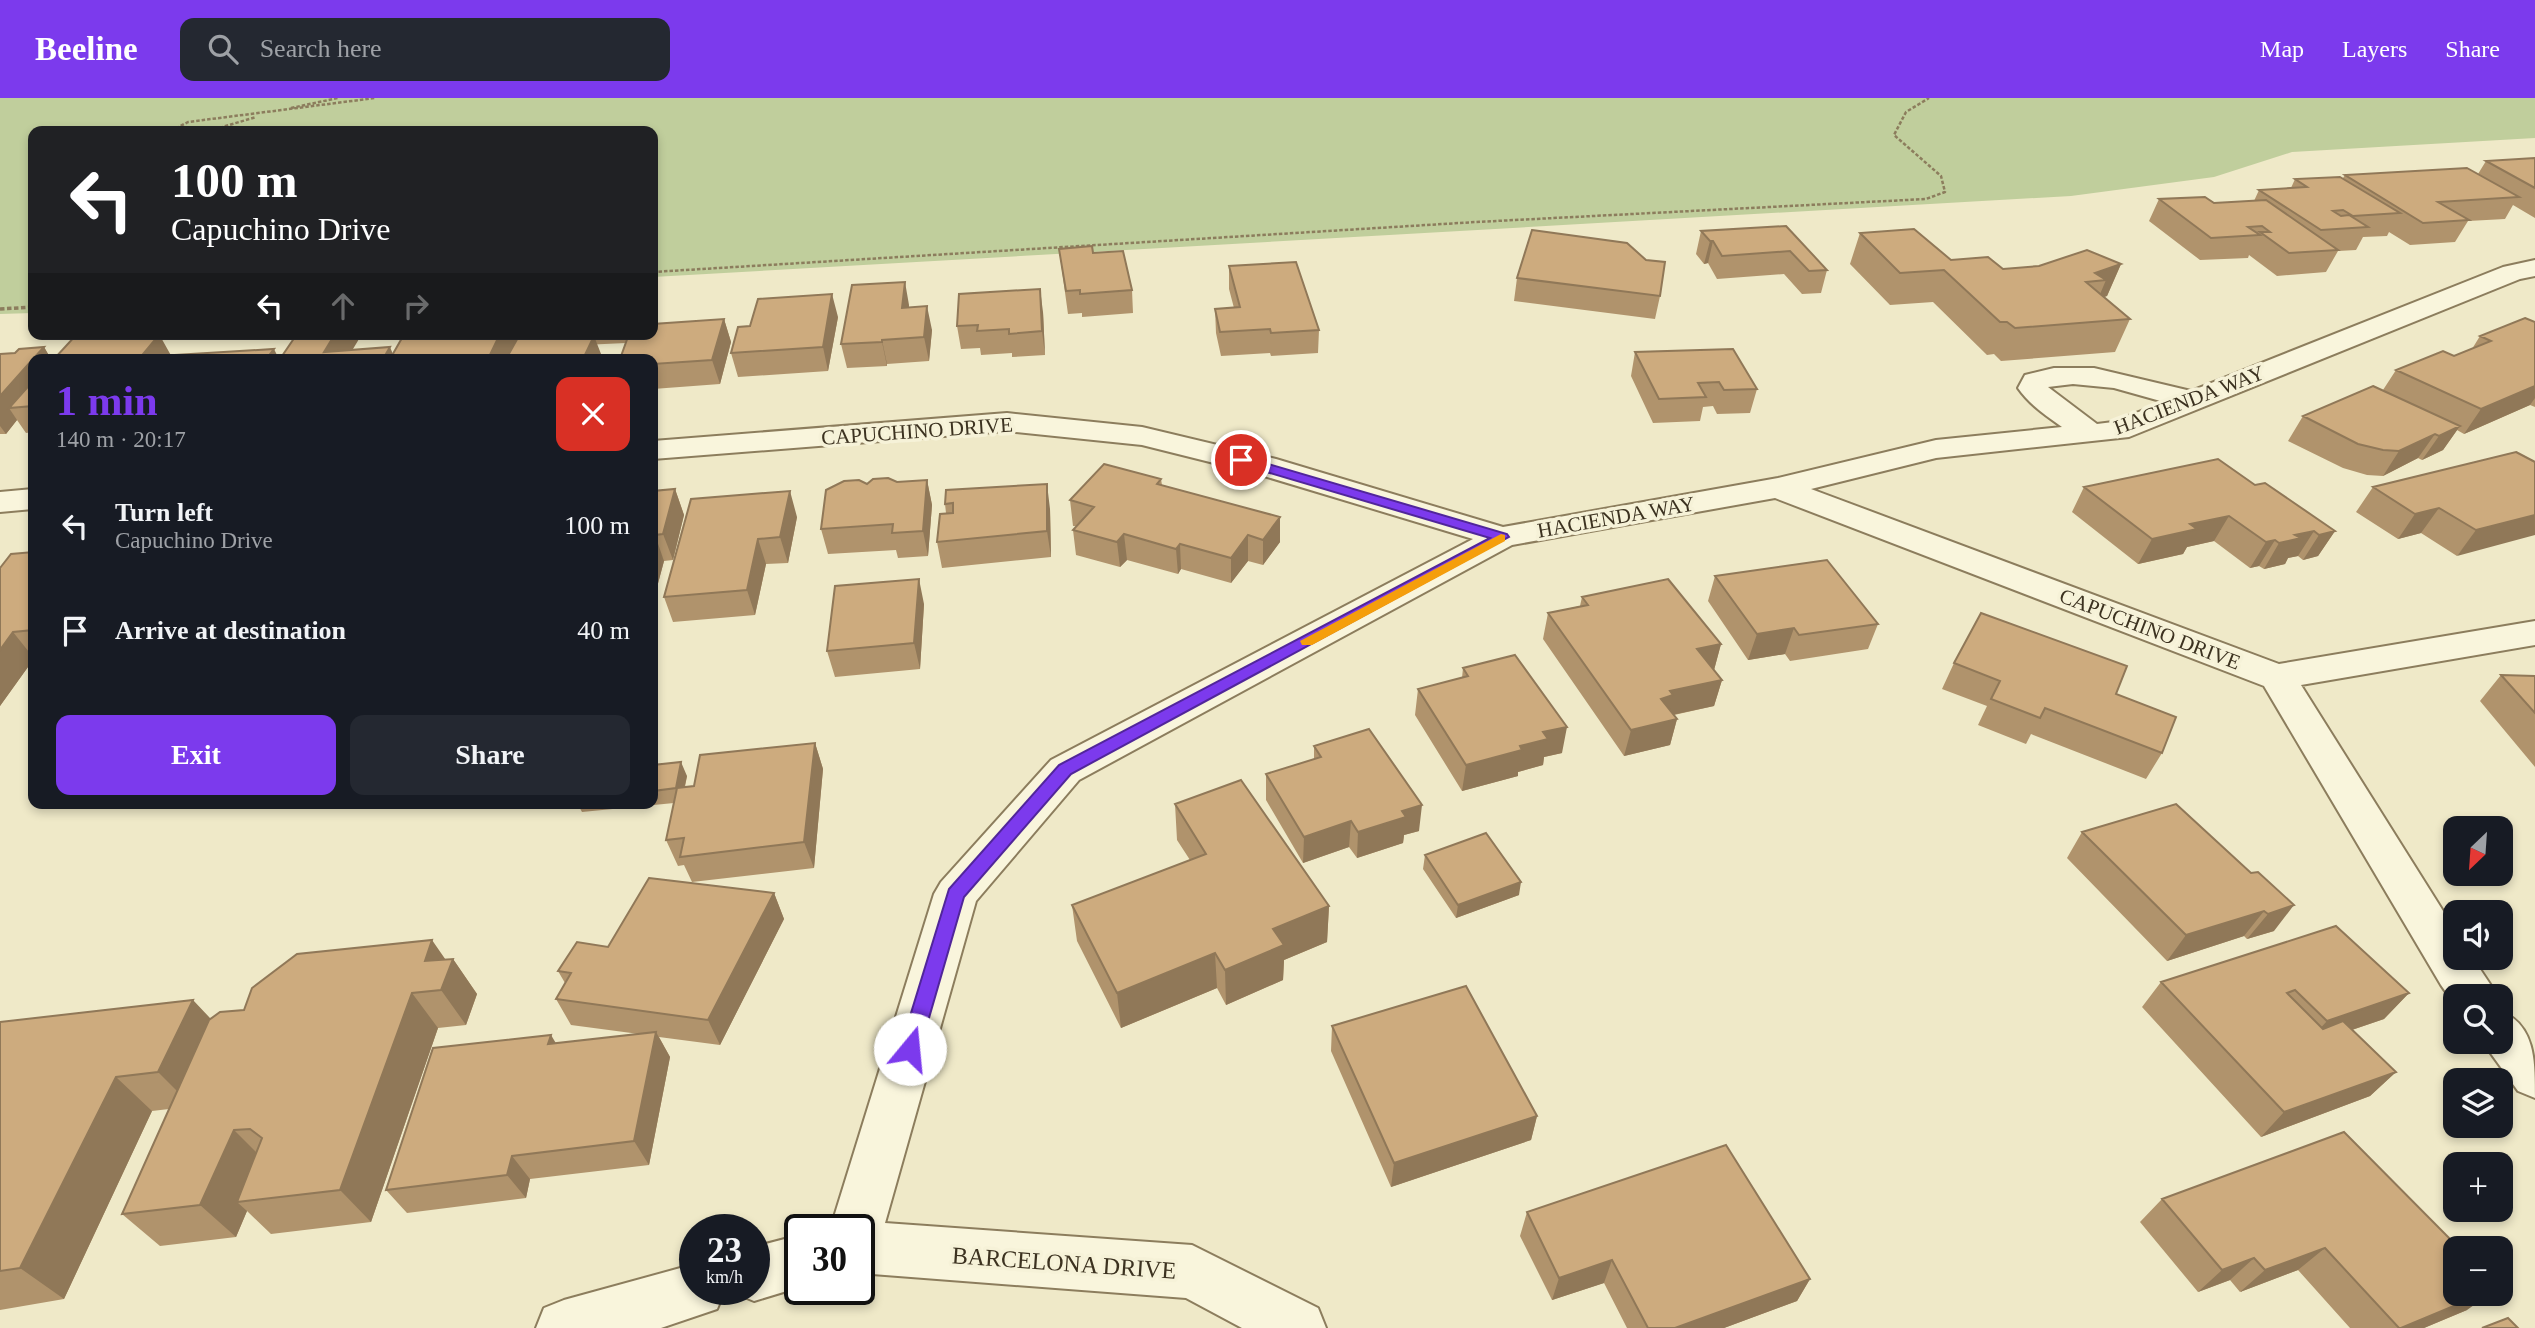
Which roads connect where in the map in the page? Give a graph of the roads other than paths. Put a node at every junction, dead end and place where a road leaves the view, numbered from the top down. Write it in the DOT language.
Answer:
graph roads {
  1 [pos="2535,268"];
  2 [pos="2191,401"];
  3 [pos="2090,433"];
  4 [pos="658,450"];
  5 [pos="1778,488"];
  6 [pos="28,499"];
  7 [pos="0,502"];
  8 [pos="1502,537"];
  9 [pos="2535,634"];
  10 [pos="2277,677"];
  11 [pos="2466,984"];
  12 [pos="2513,1047"];
  13 [pos="2535,1076"];
  14 [pos="861,1214"];
  15 [pos="875,1248"];
  16 [pos="679,1295"];
  17 [pos="564,1328"];
  18 [pos="1297,1328"];
  1 -- 2 [label="street, HACIENDA WAY"];
  2 -- 3 [label="street, HACIENDA WAY"];
  2 -- 3 [label="street"];
  3 -- 5 [label="street, HACIENDA WAY"];
  4 -- 8 [label="street, CAPUCHINO DRIVE"];
  5 -- 8 [label="street, HACIENDA WAY"];
  5 -- 10 [label="street, CAPUCHINO DRIVE"];
  6 -- 7 [label="street"];
  8 -- 14 [label="street, HACIENDA WAY"];
  9 -- 10 [label="street"];
  10 -- 11 [label="street"];
  12 -- 13 [label="street"];
  15 -- 18 [label="street, BARCELONA DRIVE"];
  16 -- 17 [label="street"];
}
